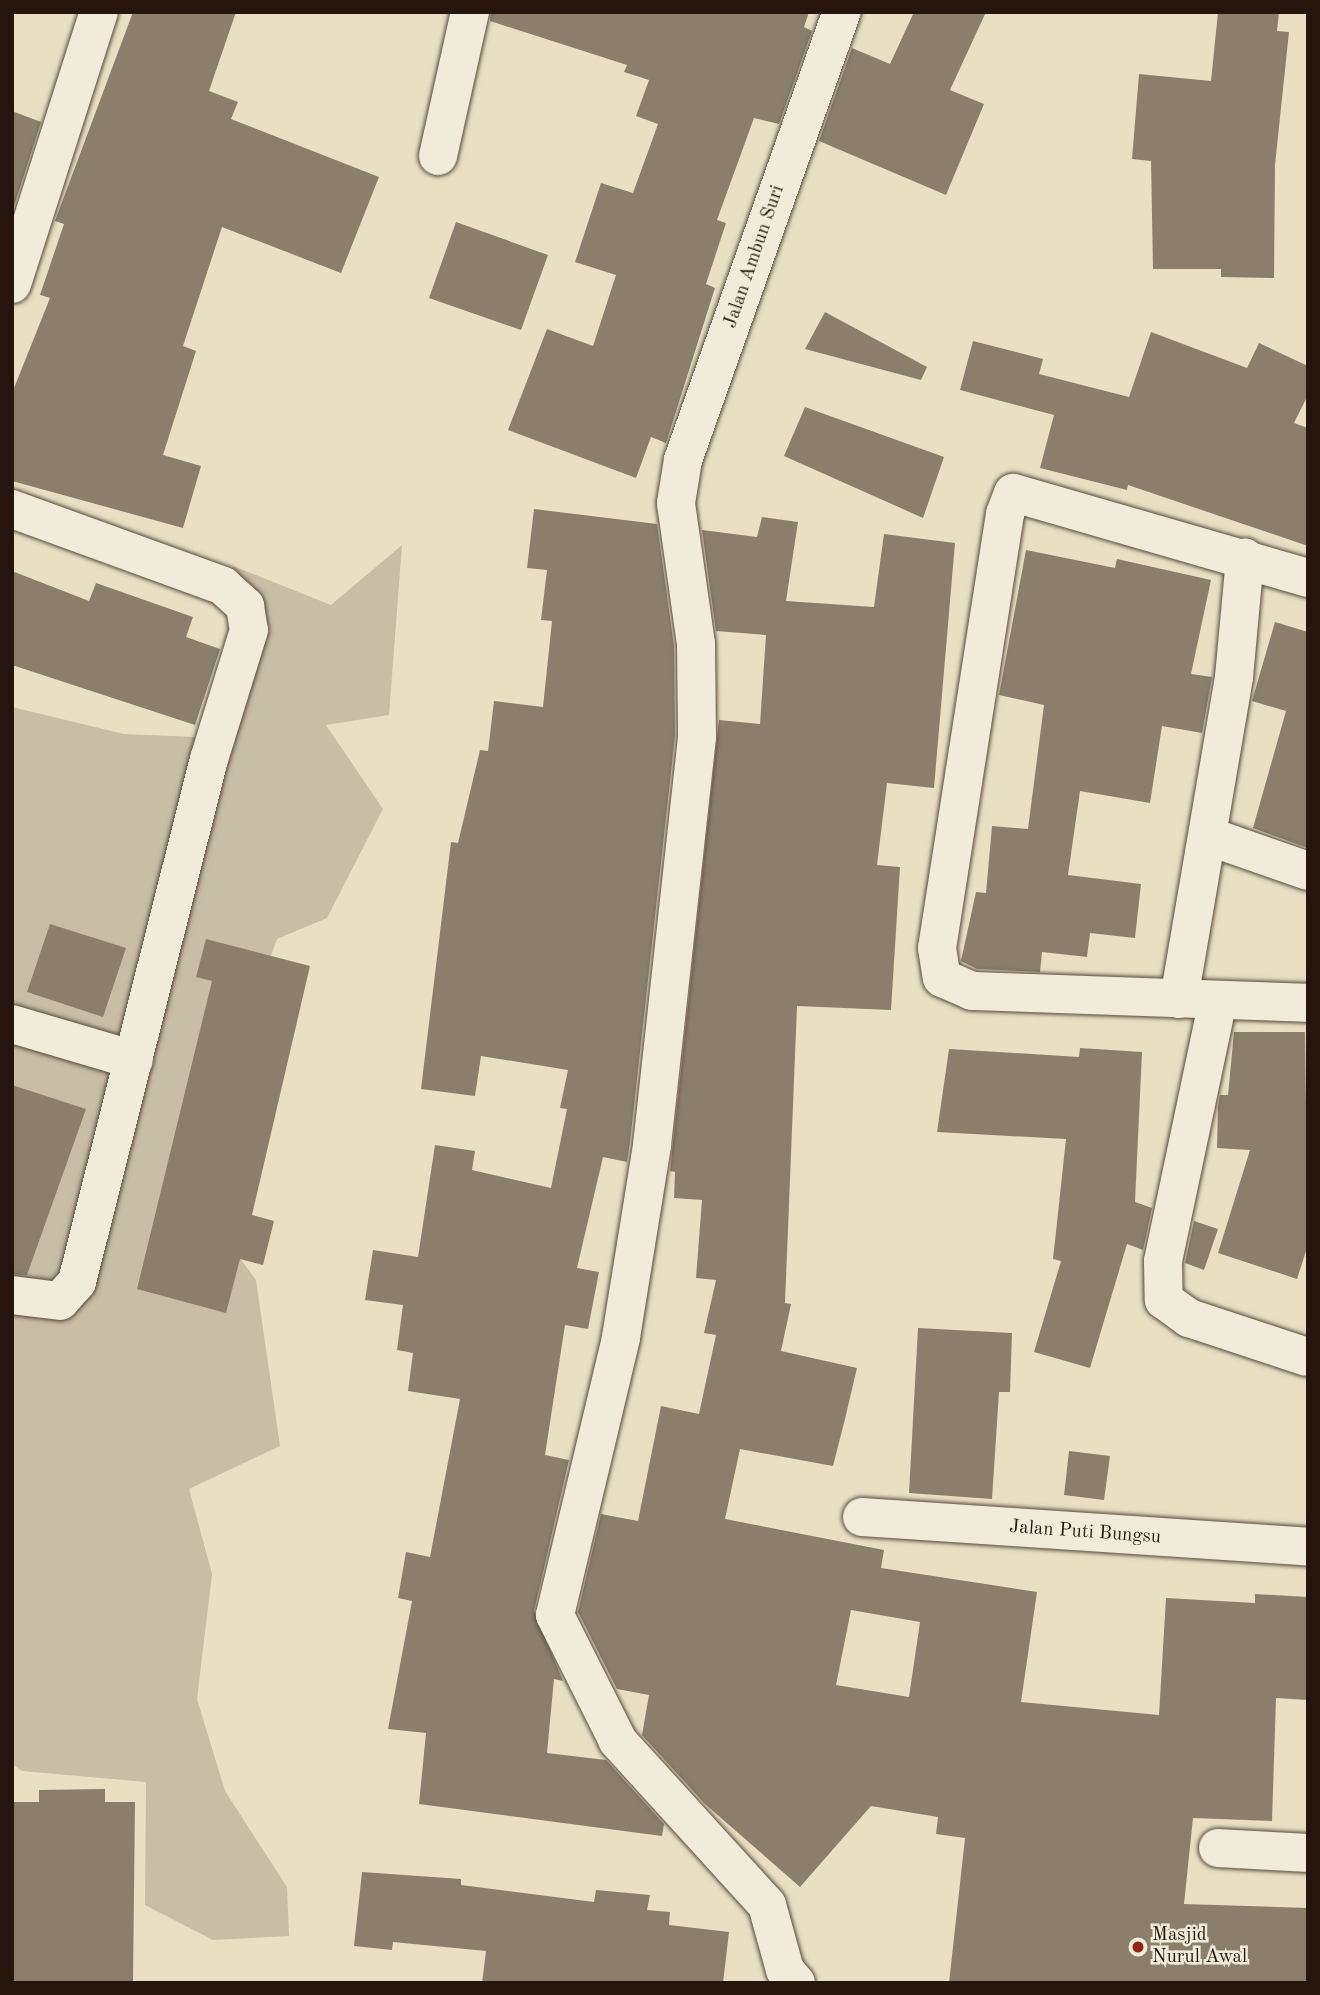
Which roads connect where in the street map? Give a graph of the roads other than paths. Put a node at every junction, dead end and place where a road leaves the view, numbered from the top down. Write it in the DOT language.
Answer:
graph roads {
  1 [pos="99,12"];
  2 [pos="470,12"];
  3 [pos="842,12"];
  4 [pos="438,156"];
  5 [pos="12,284"];
  6 [pos="12,509"];
  7 [pos="1245,558"];
  8 [pos="1308,578"];
  9 [pos="1208,836"];
  10 [pos="1308,871"];
  11 [pos="1179,999"];
  12 [pos="1218,1000"];
  13 [pos="1308,1003"];
  14 [pos="12,1024"];
  15 [pos="134,1060"];
  16 [pos="12,1295"];
  17 [pos="1307,1357"];
  18 [pos="862,1517"];
  19 [pos="1308,1547"];
  20 [pos="1218,1847"];
  21 [pos="1308,1853"];
  22 [pos="796,1983"];
  1 -- 5 [label="street"];
  2 -- 4 [label="street"];
  3 -- 22 [label="street, Jalan Ambun Suri"];
  6 -- 15 [label="street"];
  7 -- 8 [label="street"];
  7 -- 9 [label="street"];
  7 -- 11 [label="street"];
  9 -- 10 [label="street"];
  9 -- 11 [label="street"];
  11 -- 12 [label="street"];
  12 -- 13 [label="street"];
  12 -- 17 [label="street"];
  14 -- 15 [label="street"];
  15 -- 16 [label="street"];
  18 -- 19 [label="street, Jalan Puti Bungsu"];
  20 -- 21 [label="street"];
}
